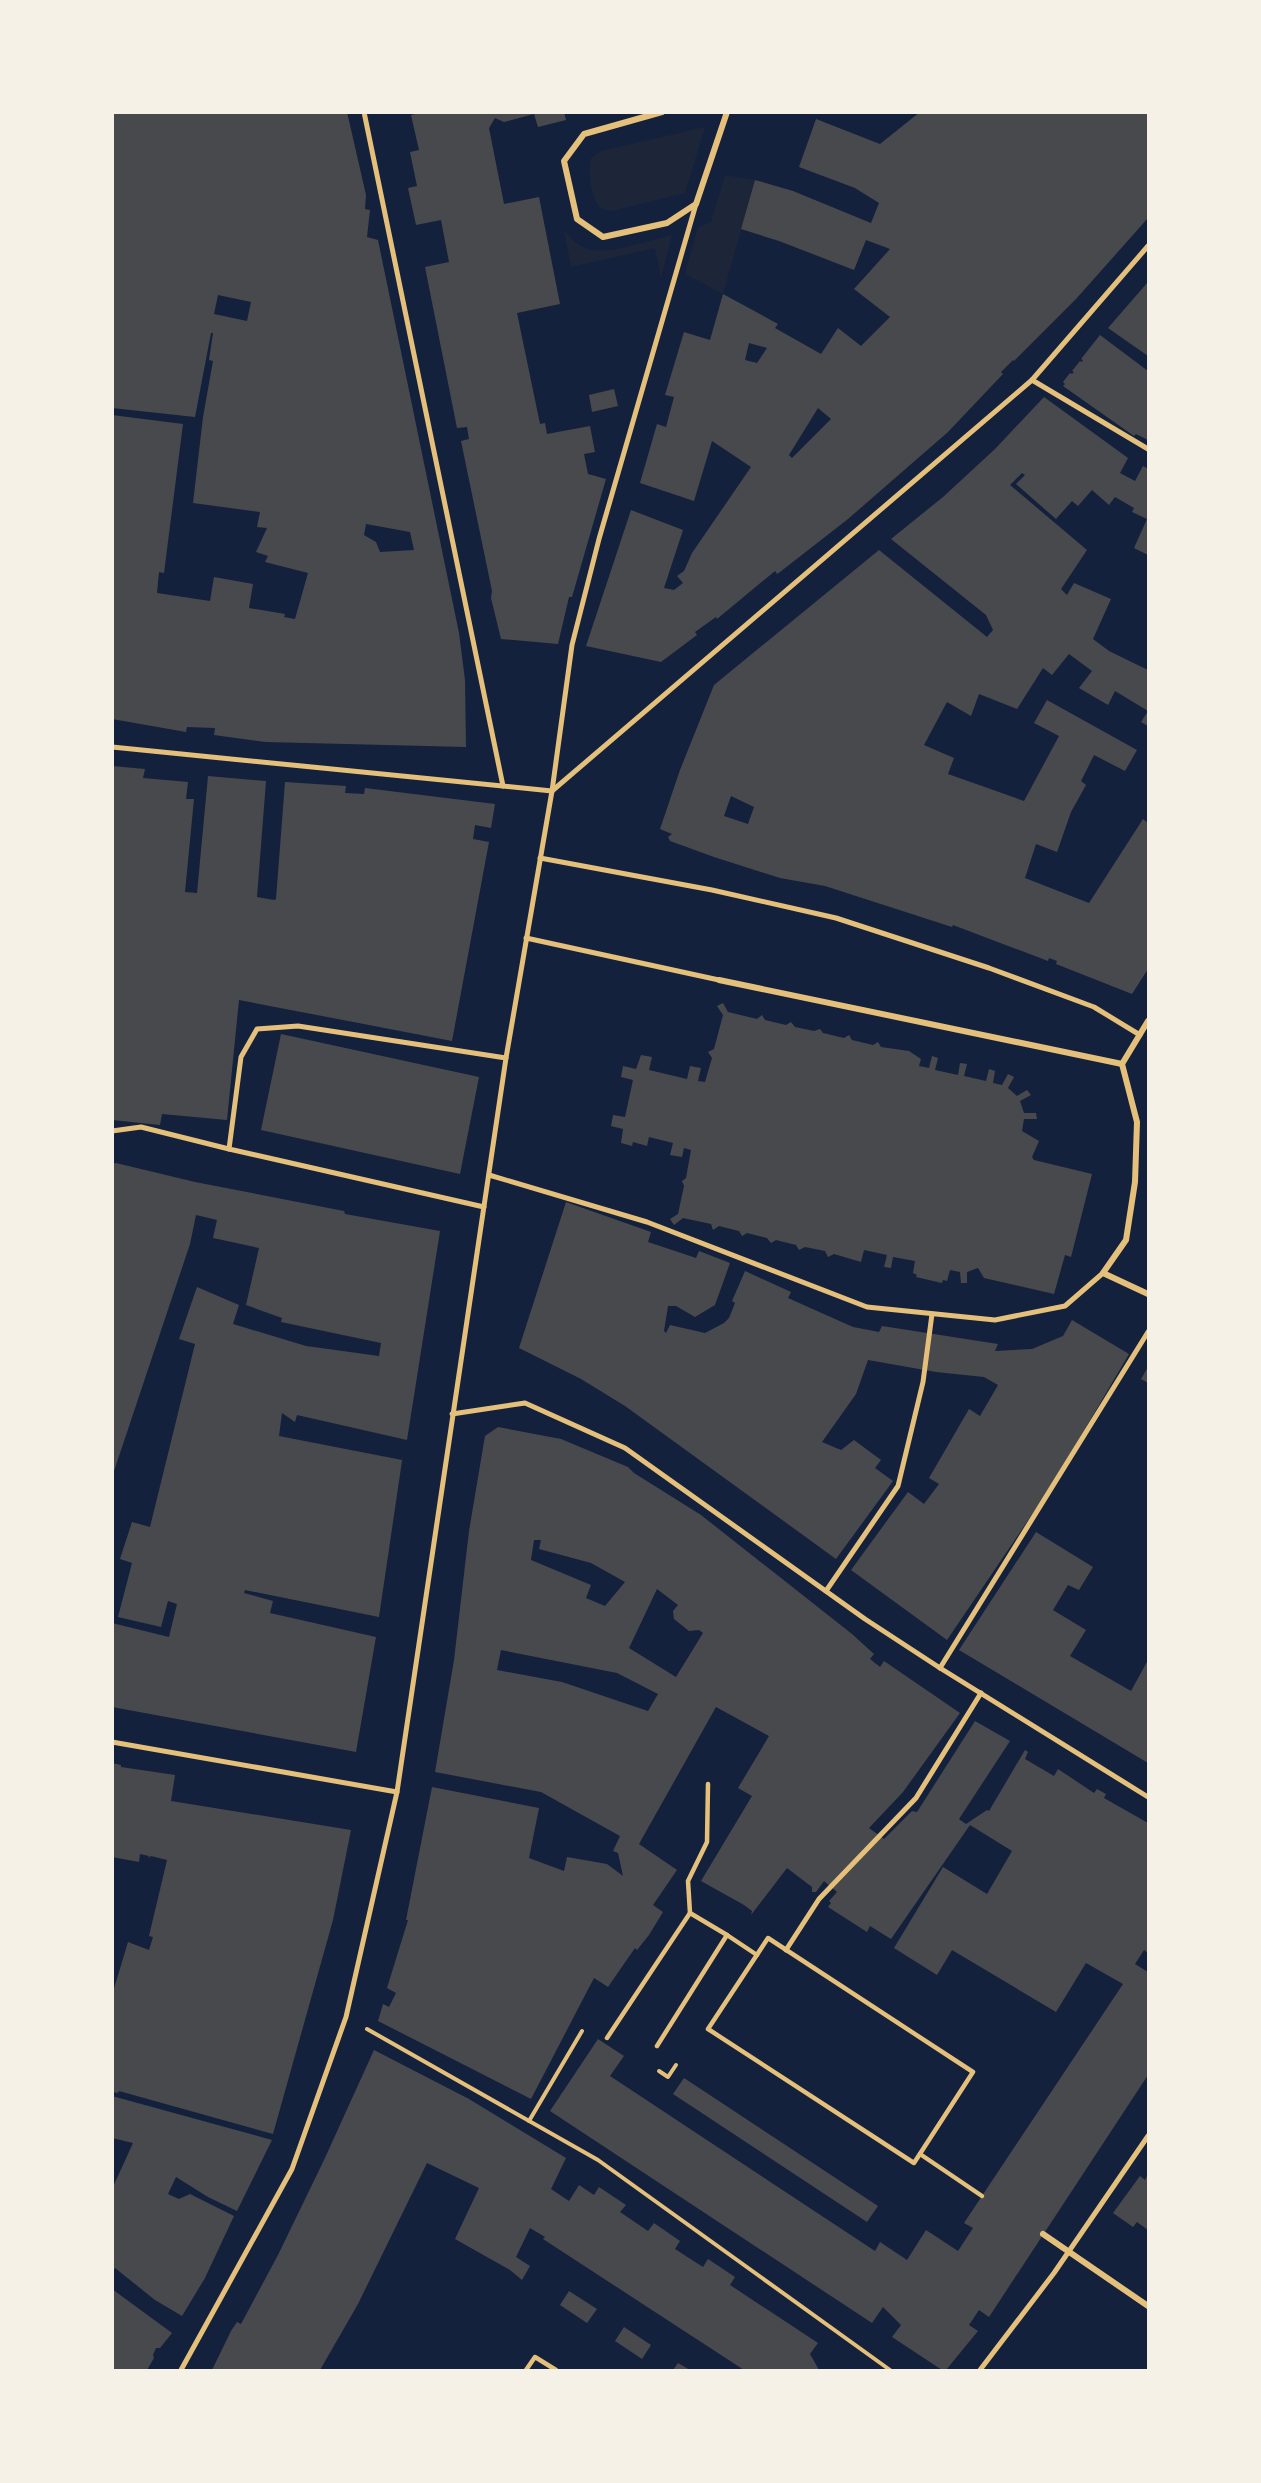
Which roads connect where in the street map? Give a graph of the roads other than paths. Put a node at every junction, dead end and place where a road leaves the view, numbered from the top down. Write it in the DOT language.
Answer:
graph roads {
  1 [pos="364,112"];
  2 [pos="662,112"];
  3 [pos="727,112"];
  4 [pos="696,204"];
  5 [pos="1149,246"];
  6 [pos="1032,380"];
  7 [pos="1149,449"];
  8 [pos="112,747"];
  9 [pos="503,786"];
  10 [pos="552,791"];
  11 [pos="540,858"];
  12 [pos="525,939"];
  13 [pos="719,980"];
  14 [pos="1149,1021"];
  15 [pos="1140,1035"];
  16 [pos="506,1058"];
  17 [pos="1122,1064"];
  18 [pos="112,1131"];
  19 [pos="229,1149"];
  20 [pos="489,1175"];
  21 [pos="484,1207"];
  22 [pos="1103,1273"];
  23 [pos="1149,1294"];
  24 [pos="932,1314"];
  25 [pos="1149,1332"];
  26 [pos="453,1414"];
  27 [pos="826,1591"];
  28 [pos="940,1668"];
  29 [pos="981,1693"];
  30 [pos="112,1742"];
  31 [pos="708,1784"];
  32 [pos="397,1792"];
  33 [pos="1149,1797"];
  34 [pos="690,1913"];
  35 [pos="727,1935"];
  36 [pos="786,1950"];
  37 [pos="757,1955"];
  38 [pos="607,2037"];
  39 [pos="657,2046"];
  40 [pos="1149,2136"];
  41 [pos="920,2154"];
  42 [pos="982,2196"];
  43 [pos="1044,2235"];
  44 [pos="1069,2251"];
  45 [pos="1149,2306"];
  46 [pos="181,2370"];
  47 [pos="526,2370"];
  48 [pos="556,2370"];
  49 [pos="980,2370"];
  1 -- 9 [label="street"];
  2 -- 4 [label="street"];
  3 -- 4 [label="street"];
  4 -- 10 [label="street"];
  5 -- 6 [label="street"];
  6 -- 7 [label="street"];
  6 -- 10 [label="street"];
  8 -- 9 [label="street"];
  9 -- 10 [label="street"];
  10 -- 11 [label="street"];
  11 -- 12 [label="street"];
  11 -- 15 [label="street"];
  12 -- 13 [label="street"];
  12 -- 16 [label="street"];
  13 -- 17 [label="street"];
  14 -- 15 [label="street"];
  15 -- 17 [label="street"];
  16 -- 19 [label="street"];
  16 -- 20 [label="street"];
  17 -- 22 [label="street"];
  18 -- 19 [label="street"];
  19 -- 21 [label="street"];
  20 -- 21 [label="street"];
  20 -- 24 [label="street"];
  21 -- 26 [label="street"];
  22 -- 23 [label="street"];
  22 -- 24 [label="street"];
  24 -- 27 [label="street"];
  25 -- 28 [label="street"];
  26 -- 27 [label="street"];
  26 -- 32 [label="street"];
  27 -- 28 [label="street"];
  28 -- 29 [label="street"];
  29 -- 33 [label="street"];
  29 -- 36 [label="street"];
  30 -- 32 [label="street"];
  31 -- 34 [label="lane"];
  32 -- 46 [label="street"];
  34 -- 35 [label="lane"];
  34 -- 38 [label="lane"];
  35 -- 37 [label="lane"];
  35 -- 39 [label="lane"];
  36 -- 37 [label="lane"];
  36 -- 41 [label="lane"];
  37 -- 41 [label="lane"];
  40 -- 44 [label="street"];
  41 -- 42 [label="lane"];
  43 -- 44 [label="street"];
  44 -- 45 [label="street"];
  44 -- 49 [label="street"];
  47 -- 48 [label="lane"];
}
